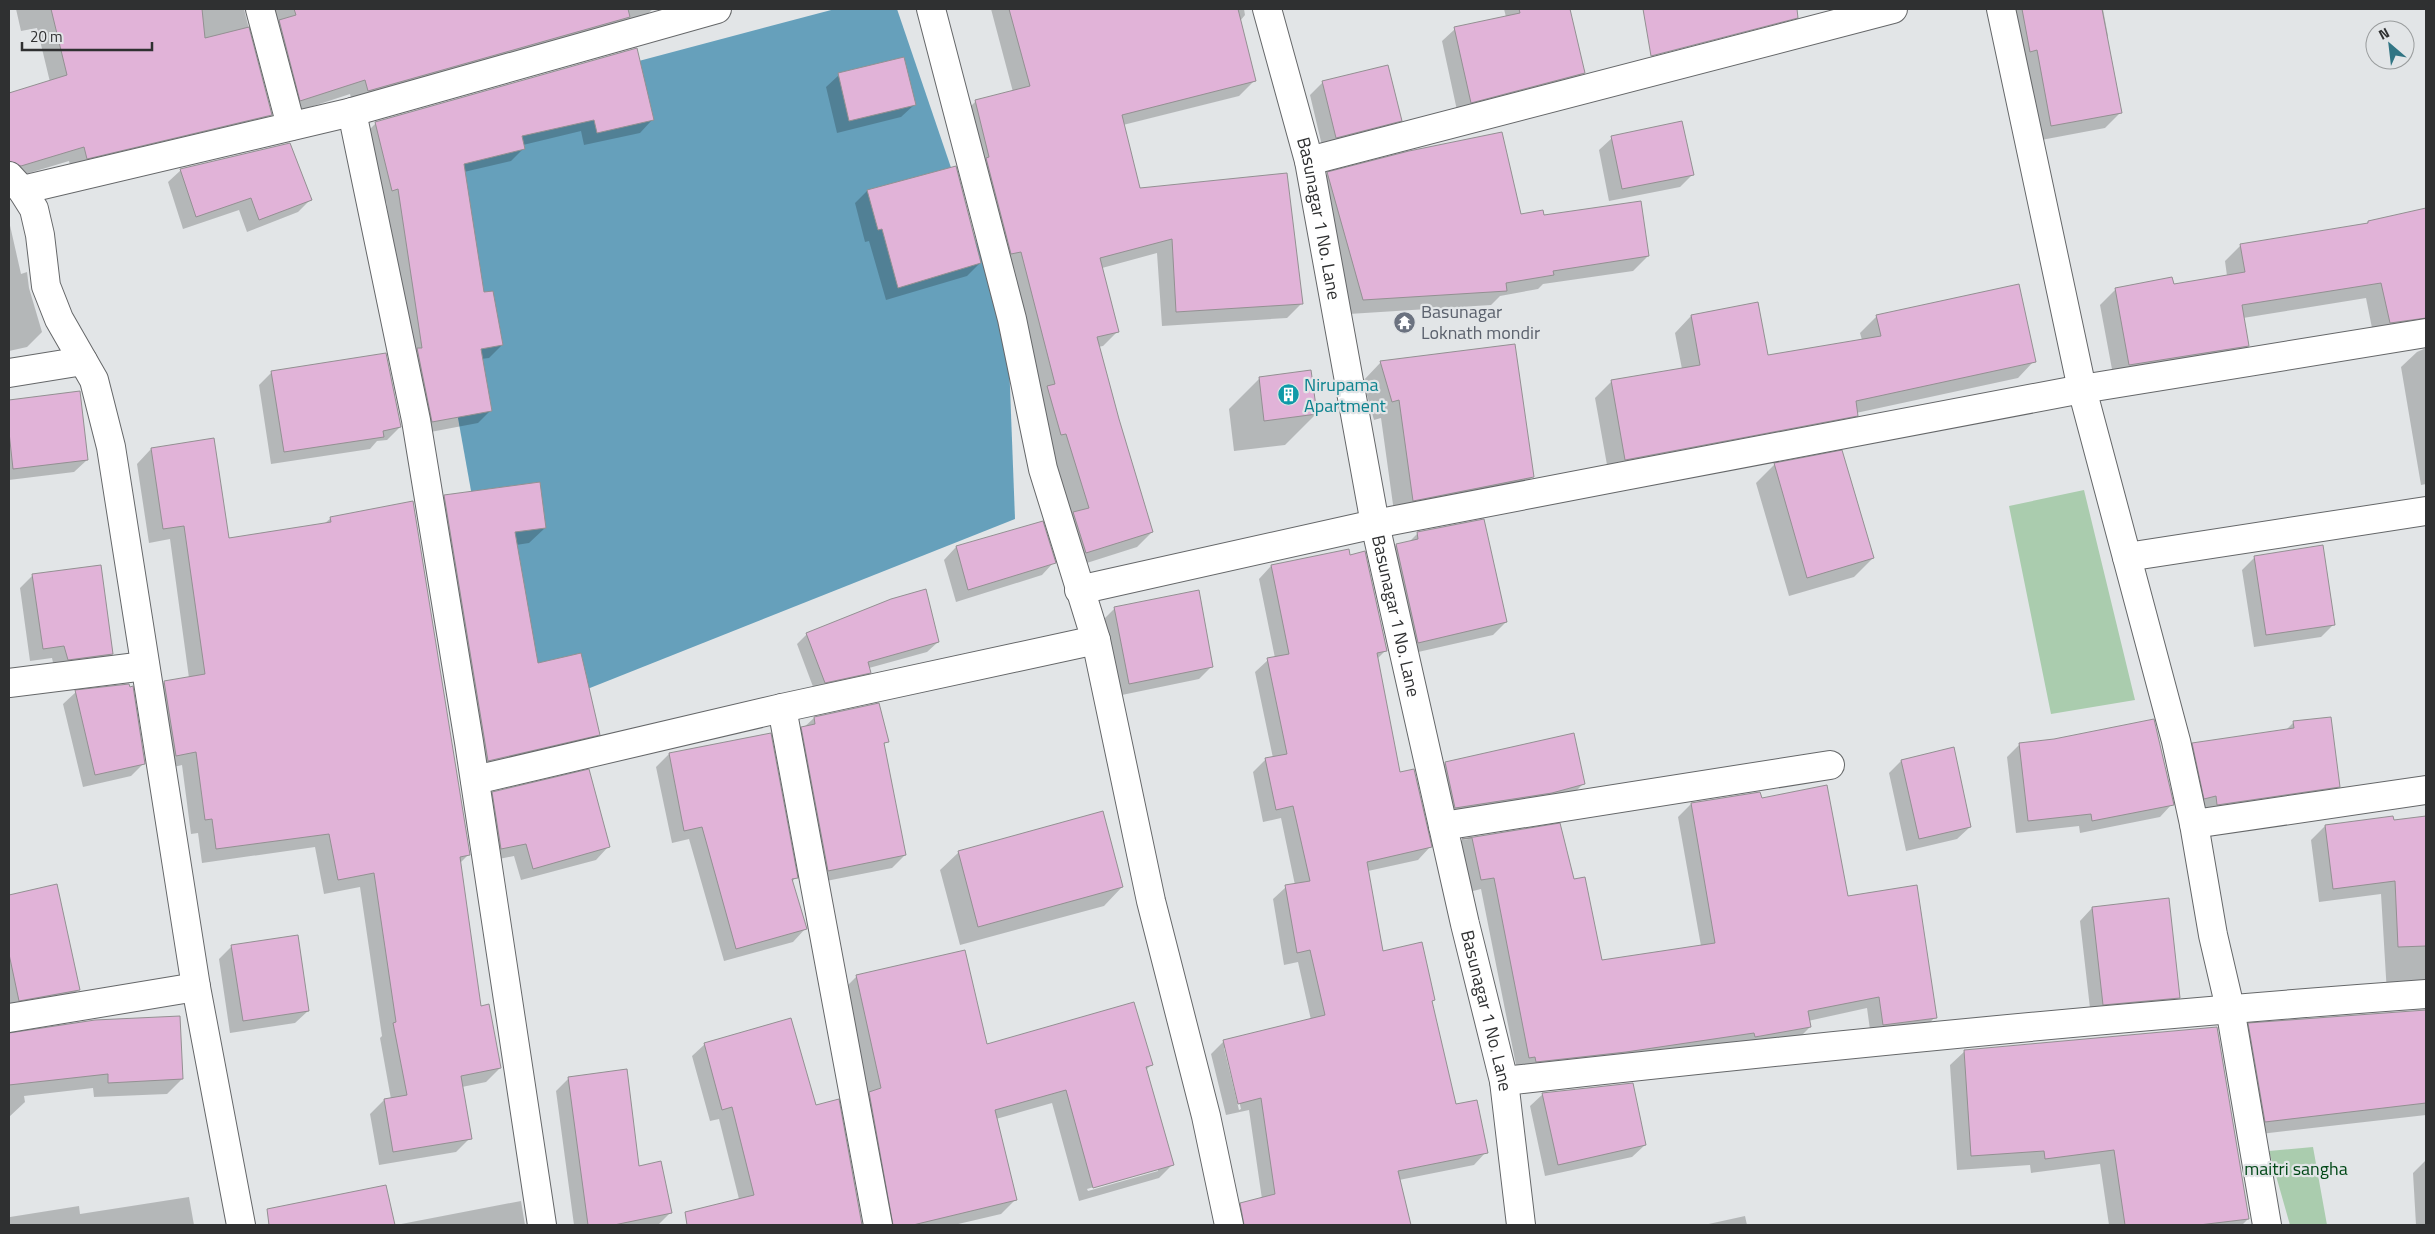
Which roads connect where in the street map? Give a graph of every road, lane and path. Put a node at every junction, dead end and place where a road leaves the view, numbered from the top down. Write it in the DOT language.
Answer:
graph roads {
  1 [pos="260,9"];
  2 [pos="717,9"];
  3 [pos="931,9"];
  4 [pos="1267,9"];
  5 [pos="1894,9"];
  6 [pos="2001,9"];
  7 [pos="679,13"];
  8 [pos="352,112"];
  9 [pos="291,126"];
  10 [pos="1308,161"];
  11 [pos="15,183"];
  12 [pos="2426,334"];
  13 [pos="83,362"];
  14 [pos="9,372"];
  15 [pos="2082,389"];
  16 [pos="2426,510"];
  17 [pos="1375,524"];
  18 [pos="2127,557"];
  19 [pos="1079,590"];
  20 [pos="1096,640"];
  21 [pos="146,666"];
  22 [pos="9,684"];
  23 [pos="782,708"];
  24 [pos="1830,764"];
  25 [pos="475,780"];
  26 [pos="2426,790"];
  27 [pos="2194,824"];
  28 [pos="1443,826"];
  29 [pos="196,987"];
  30 [pos="2426,994"];
  31 [pos="2230,1008"];
  32 [pos="9,1018"];
  33 [pos="1504,1081"];
  34 [pos="241,1225"];
  35 [pos="542,1225"];
  36 [pos="878,1225"];
  37 [pos="1229,1225"];
  38 [pos="1521,1225"];
  39 [pos="2268,1225"];
  1 -- 9 [label="street"];
  2 -- 7 [label="street"];
  3 -- 19 [label="street"];
  4 -- 10 [label="street, Basunagar 1 No. Lane"];
  5 -- 10 [label="street"];
  6 -- 15 [label="street"];
  7 -- 8 [label="street"];
  8 -- 9 [label="street"];
  8 -- 25 [label="street"];
  9 -- 11 [label="street"];
  10 -- 17 [label="street, Basunagar 1 No. Lane"];
  11 -- 13 [label="street"];
  12 -- 15 [label="street"];
  13 -- 14 [label="street"];
  13 -- 21 [label="street"];
  15 -- 17 [label="street"];
  15 -- 18 [label="street"];
  16 -- 18 [label="street"];
  17 -- 19 [label="street"];
  17 -- 28 [label="street, Basunagar 1 No. Lane"];
  18 -- 27 [label="street"];
  19 -- 20 [label="street"];
  20 -- 23 [label="street"];
  20 -- 37 [label="street"];
  21 -- 22 [label="street"];
  21 -- 29 [label="street"];
  23 -- 25 [label="street"];
  23 -- 36 [label="street"];
  24 -- 28 [label="street"];
  25 -- 35 [label="street"];
  26 -- 27 [label="street"];
  27 -- 31 [label="street"];
  28 -- 33 [label="street, Basunagar 1 No. Lane"];
  29 -- 32 [label="street"];
  29 -- 34 [label="street"];
  30 -- 31 [label="street"];
  31 -- 33 [label="street"];
  31 -- 39 [label="street"];
  33 -- 38 [label="street, Basunagar 1 No. Lane"];
}
